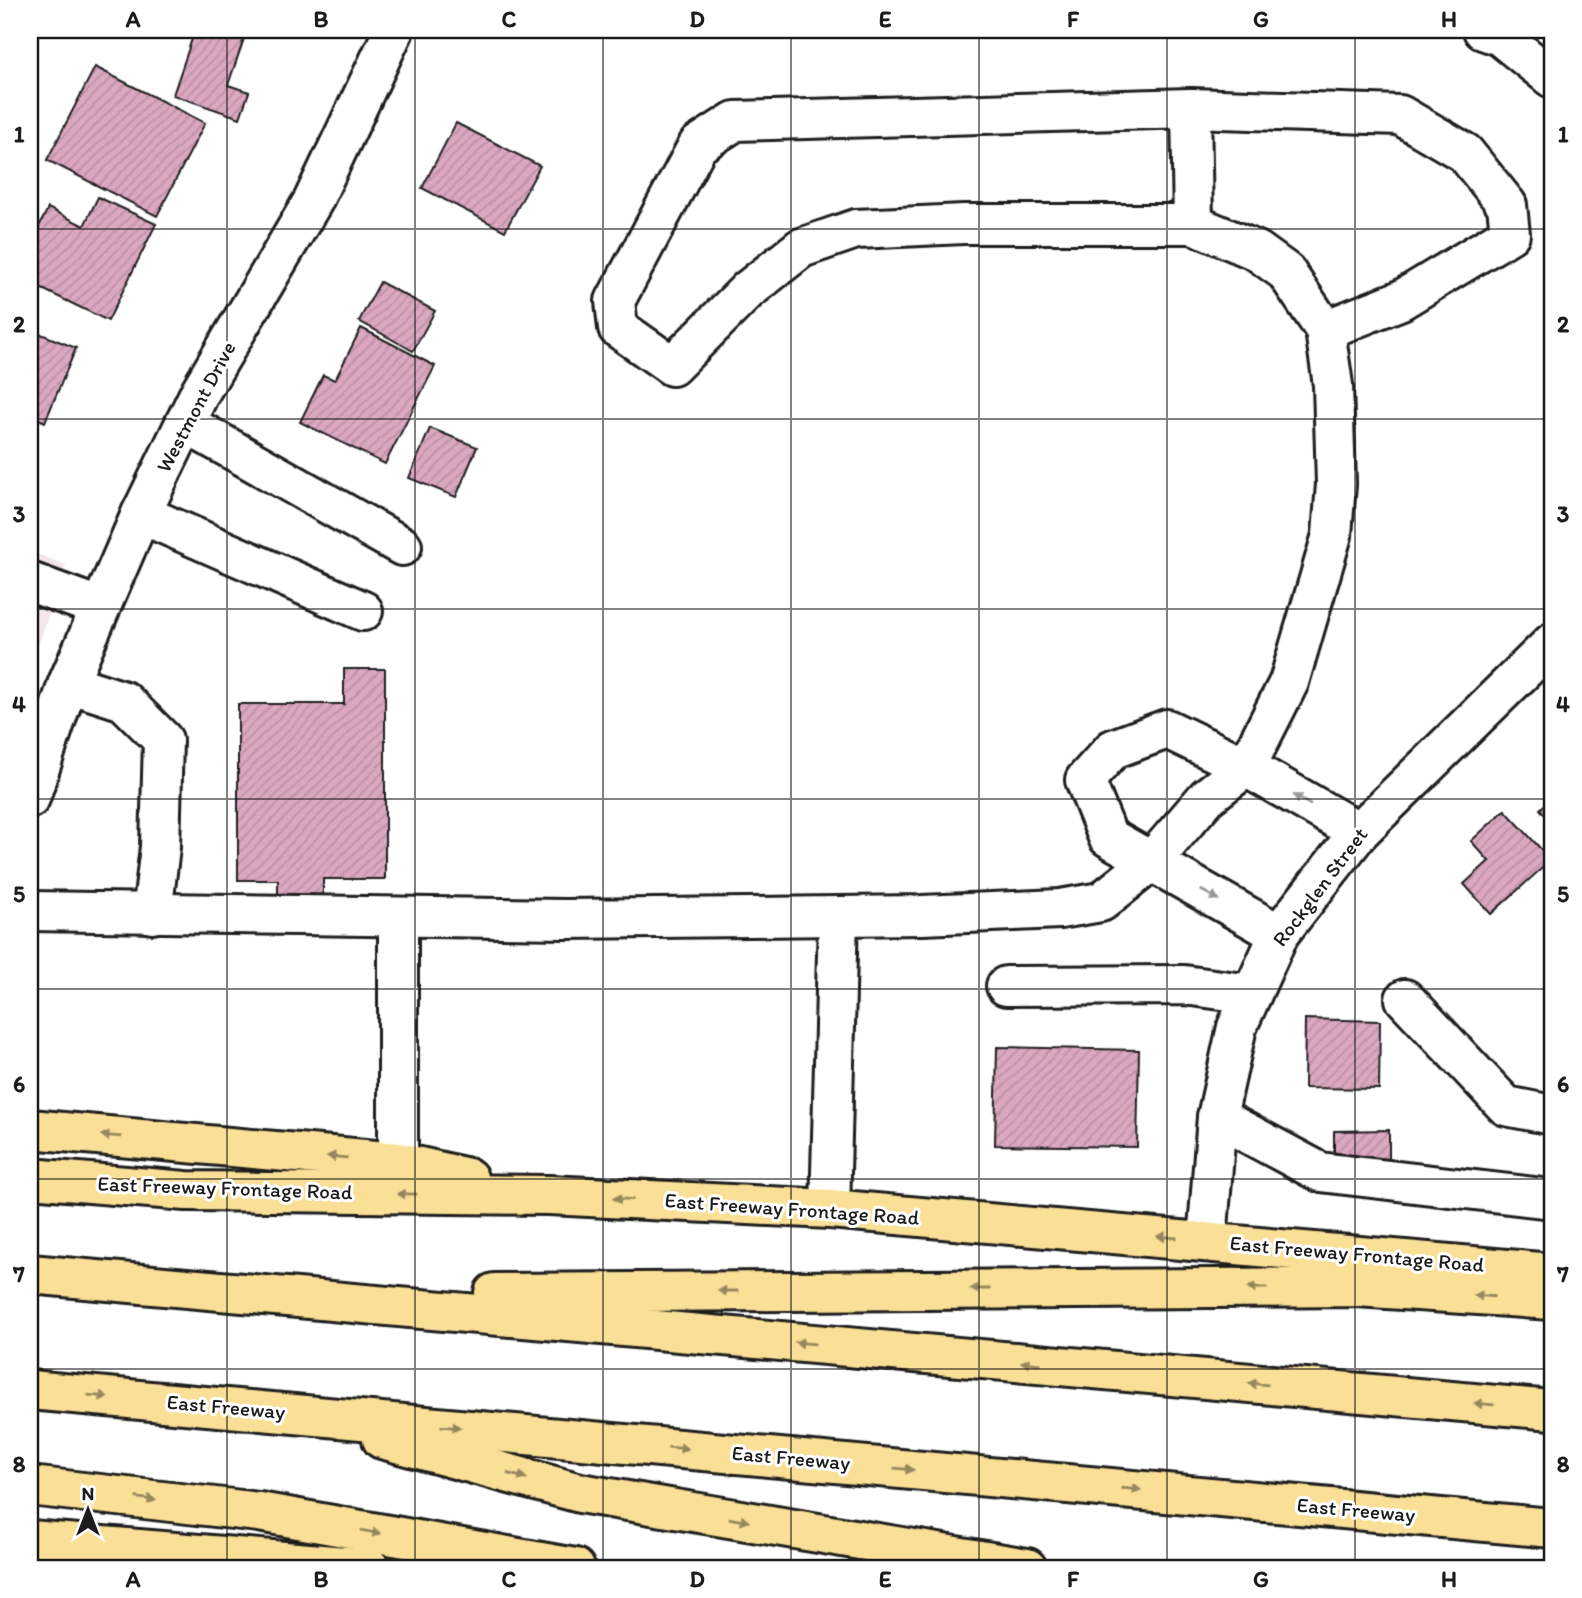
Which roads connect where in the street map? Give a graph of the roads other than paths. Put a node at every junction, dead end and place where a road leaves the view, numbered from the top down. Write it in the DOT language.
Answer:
graph roads {
  1 [pos="394,30"];
  2 [pos="1483,30"];
  3 [pos="1552,78"];
  4 [pos="1191,108"];
  5 [pos="1193,224"];
  6 [pos="1325,330"];
  7 [pos="185,423"];
  8 [pos="141,514"];
  9 [pos="401,546"];
  10 [pos="30,582"];
  11 [pos="99,607"];
  12 [pos="363,611"];
  13 [pos="1552,643"];
  14 [pos="68,683"];
  15 [pos="1246,767"];
  16 [pos="30,798"];
  17 [pos="1359,832"];
  18 [pos="1151,862"];
  19 [pos="30,911"];
  20 [pos="152,914"];
  21 [pos="838,917"];
  22 [pos="398,918"];
  23 [pos="1279,934"];
  24 [pos="1006,986"];
  25 [pos="1252,994"];
  26 [pos="1405,999"];
  27 [pos="1552,1115"];
  28 [pos="1217,1117"];
  29 [pos="30,1129"];
  30 [pos="398,1162"];
  31 [pos="30,1178"];
  32 [pos="549,1195"];
  33 [pos="1552,1199"];
  34 [pos="830,1209"];
  35 [pos="1207,1241"];
  36 [pos="1552,1273"];
  37 [pos="30,1274"];
  38 [pos="268,1294"];
  39 [pos="1552,1300"];
  40 [pos="30,1390"];
  41 [pos="1552,1410"];
  42 [pos="285,1412"];
  43 [pos="30,1486"];
  44 [pos="1552,1528"];
  45 [pos="30,1540"];
  46 [pos="566,1567"];
  47 [pos="370,1568"];
  48 [pos="498,1568"];
  49 [pos="1027,1568"];
  1 -- 7 [label="street, Westmont Drive"];
  2 -- 3 [label="street"];
  4 -- 5 [label="street"];
  4 -- 5 [label="street"];
  4 -- 6 [label="street"];
  5 -- 6 [label="street"];
  6 -- 15 [label="street"];
  7 -- 8 [label="street, Westmont Drive"];
  7 -- 9 [label="street"];
  8 -- 11 [label="street, Westmont Drive"];
  8 -- 12 [label="street"];
  10 -- 11 [label="street"];
  11 -- 14 [label="street, Westmont Drive"];
  13 -- 17 [label="street, Rockglen Street"];
  14 -- 16 [label="street, Westmont Drive"];
  14 -- 20 [label="street"];
  17 -- 15 [label="street, one-way"];
  15 -- 18 [label="street"];
  15 -- 18 [label="street"];
  17 -- 23 [label="street, Rockglen Street"];
  18 -- 21 [label="street"];
  18 -- 23 [label="street, one-way"];
  19 -- 20 [label="street"];
  20 -- 22 [label="street"];
  21 -- 22 [label="street"];
  21 -- 34 [label="street"];
  22 -- 30 [label="street"];
  23 -- 25 [label="street, Rockglen Street"];
  24 -- 25 [label="street"];
  25 -- 28 [label="street, Rockglen Street"];
  26 -- 27 [label="street"];
  28 -- 33 [label="street"];
  28 -- 35 [label="street, Rockglen Street"];
  30 -- 29 [label="main road, one-way"];
  30 -- 32 [label="main road"];
  32 -- 31 [label="main road, East Freeway Frontage Road, one-way"];
  34 -- 32 [label="main road, East Freeway Frontage Road, one-way"];
  35 -- 34 [label="main road, East Freeway Frontage Road, one-way"];
  35 -- 36 [label="main road, East Freeway Frontage Road"];
  37 -- 38 [label="main road"];
  39 -- 38 [label="main road, one-way"];
  41 -- 38 [label="main road, one-way"];
  40 -- 42 [label="main road, East Freeway, one-way"];
  42 -- 44 [label="main road, East Freeway, one-way"];
  42 -- 49 [label="main road, one-way"];
  43 -- 46 [label="main road, one-way"];
  45 -- 47 [label="main road"];
  46 -- 48 [label="main road"];
}
